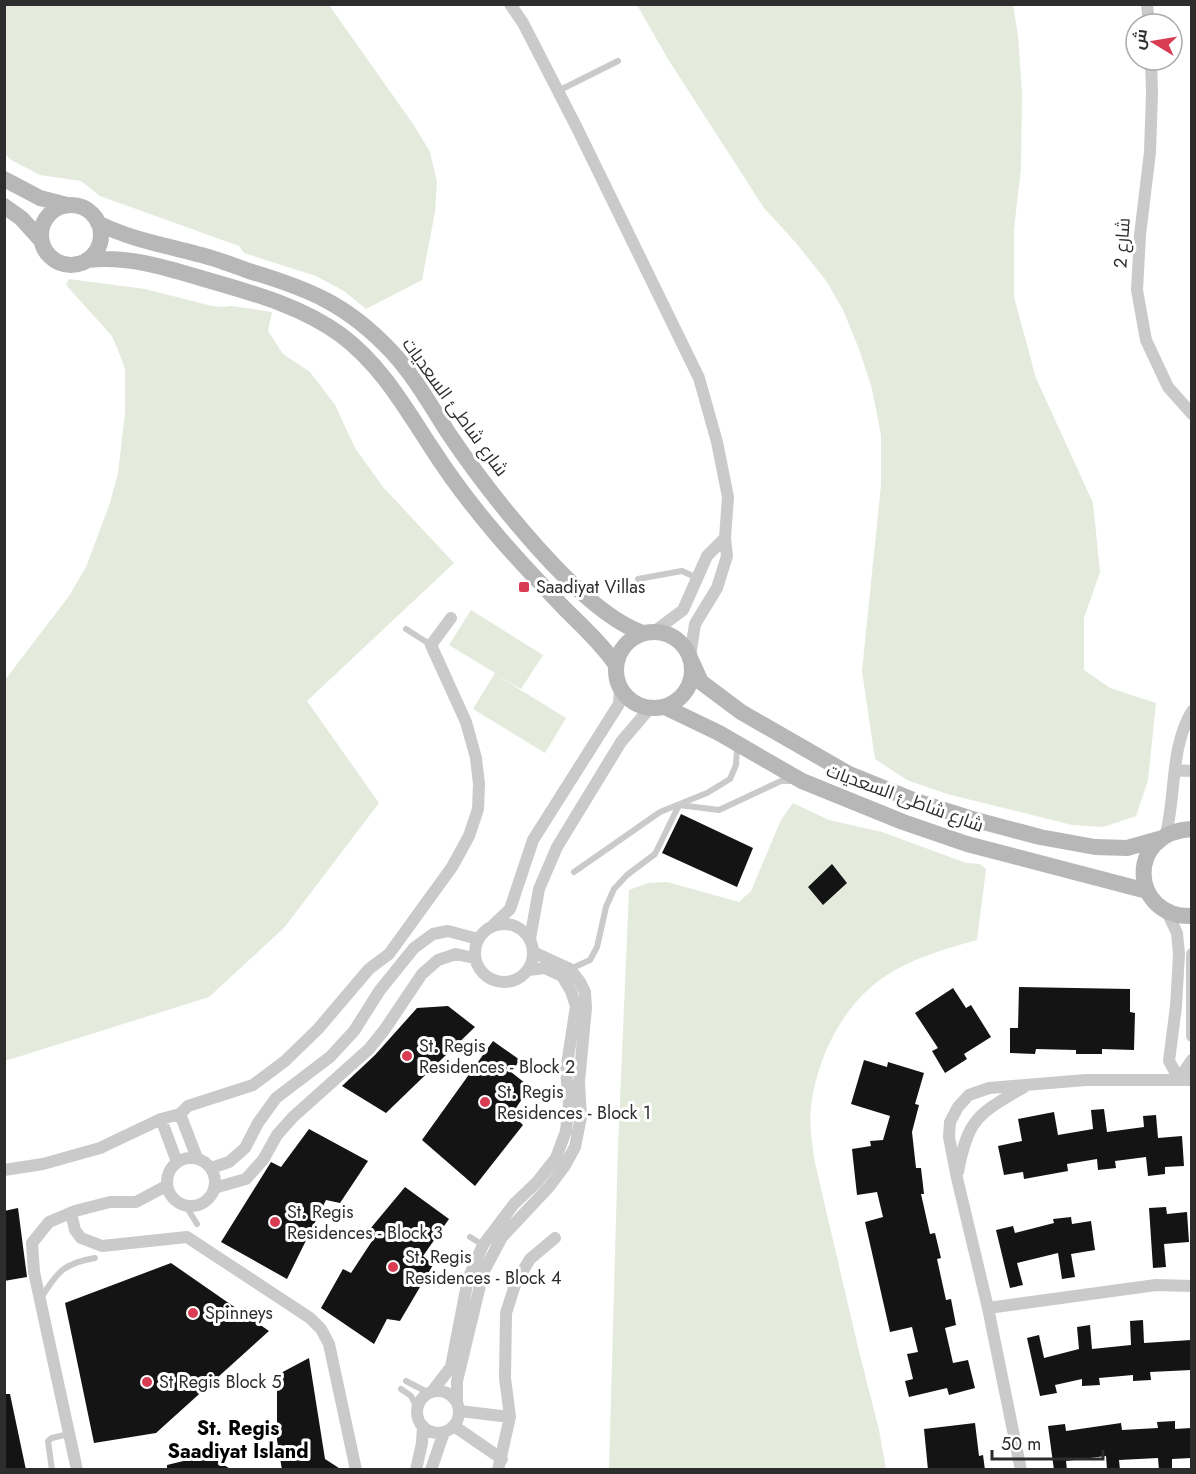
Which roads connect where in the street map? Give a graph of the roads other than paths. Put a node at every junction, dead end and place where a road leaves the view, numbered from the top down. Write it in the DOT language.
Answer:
graph roads {
  1 [pos="510,4"];
  2 [pos="618,61"];
  3 [pos="1151,72"];
  4 [pos="558,92"];
  5 [pos="4,179"];
  6 [pos="67,205"];
  7 [pos="4,206"];
  8 [pos="98,223"];
  9 [pos="41,240"];
  10 [pos="87,260"];
  11 [pos="1191,414"];
  12 [pos="724,538"];
  13 [pos="697,578"];
  14 [pos="638,579"];
  15 [pos="451,618"];
  16 [pos="406,629"];
  17 [pos="649,632"];
  18 [pos="431,645"];
  19 [pos="691,659"];
  20 [pos="616,665"];
  21 [pos="620,688"];
  22 [pos="657,708"];
  23 [pos="1191,711"];
  24 [pos="738,744"];
  25 [pos="1176,770"];
  26 [pos="1191,771"];
  27 [pos="802,781"];
  28 [pos="679,805"];
  29 [pos="1191,829"];
  30 [pos="1162,836"];
  31 [pos="574,872"];
  32 [pos="1147,891"];
  33 [pos="1167,912"];
  34 [pos="1191,916"];
  35 [pos="493,925"];
  36 [pos="478,939"];
  37 [pos="530,939"];
  38 [pos="533,952"];
  39 [pos="1191,954"];
  40 [pos="474,958"];
  41 [pos="570,969"];
  42 [pos="528,970"];
  43 [pos="1177,995"];
  44 [pos="1191,996"];
  45 [pos="1191,1036"];
  46 [pos="1191,1060"];
  47 [pos="1185,1080"];
  48 [pos="1028,1084"];
  49 [pos="180,1114"];
  50 [pos="161,1119"];
  51 [pos="197,1158"];
  52 [pos="177,1162"];
  53 [pos="211,1168"];
  54 [pos="4,1170"];
  55 [pos="957,1178"];
  56 [pos="166,1186"];
  57 [pos="214,1188"];
  58 [pos="186,1206"];
  59 [pos="70,1213"];
  60 [pos="196,1224"];
  61 [pos="470,1237"];
  62 [pos="555,1238"];
  63 [pos="483,1245"];
  64 [pos="95,1258"];
  65 [pos="1191,1286"];
  66 [pos="39,1301"];
  67 [pos="988,1308"];
  68 [pos="405,1381"];
  69 [pos="401,1389"];
  70 [pos="432,1391"];
  71 [pos="459,1407"];
  72 [pos="417,1408"];
  73 [pos="510,1417"];
  74 [pos="423,1426"];
  75 [pos="449,1429"];
  76 [pos="69,1434"];
  77 [pos="500,1464"];
  78 [pos="52,1470"];
  79 [pos="77,1470"];
  80 [pos="356,1470"];
  81 [pos="416,1470"];
  82 [pos="431,1470"];
  83 [pos="1021,1470"];
  1 -- 4 [label="street"];
  2 -- 4 [label="lane"];
  3 -- 11 [label="street, شارع 2"];
  4 -- 12 [label="street"];
  5 -- 6 [label="street"];
  6 -- 8 [label="street"];
  6 -- 9 [label="street"];
  7 -- 9 [label="street"];
  8 -- 10 [label="street"];
  8 -- 17 [label="street, شارع شاطئ السعديات"];
  9 -- 10 [label="street"];
  10 -- 20 [label="street"];
  12 -- 13 [label="street"];
  12 -- 19 [label="street"];
  13 -- 14 [label="lane"];
  13 -- 17 [label="street"];
  15 -- 18 [label="street"];
  16 -- 18 [label="lane"];
  17 -- 19 [label="street"];
  17 -- 20 [label="street"];
  18 -- 49 [label="street"];
  19 -- 22 [label="street"];
  19 -- 30 [label="street, شارع شاطئ السعديات"];
  20 -- 21 [label="street"];
  21 -- 22 [label="street"];
  21 -- 35 [label="street"];
  22 -- 24 [label="street, شارع شاطئ السعديات"];
  22 -- 37 [label="street"];
  23 -- 25 [label="street"];
  24 -- 27 [label="street, شارع شاطئ السعديات"];
  24 -- 28 [label="lane"];
  25 -- 26 [label="street"];
  25 -- 30 [label="street"];
  27 -- 28 [label="lane"];
  27 -- 32 [label="street, شارع شاطئ السعديات"];
  28 -- 31 [label="lane"];
  28 -- 41 [label="lane"];
  29 -- 30 [label="street, شارع شاطئ السعديات"];
  30 -- 32 [label="street"];
  32 -- 33 [label="street"];
  33 -- 34 [label="street"];
  33 -- 43 [label="street"];
  35 -- 36 [label="street"];
  35 -- 37 [label="street"];
  36 -- 40 [label="street"];
  36 -- 53 [label="street"];
  37 -- 38 [label="street"];
  38 -- 41 [label="street"];
  38 -- 42 [label="street"];
  39 -- 44 [label="street"];
  40 -- 42 [label="street"];
  40 -- 57 [label="street"];
  41 -- 71 [label="street"];
  42 -- 63 [label="street"];
  43 -- 44 [label="lane"];
  43 -- 47 [label="street"];
  44 -- 45 [label="street"];
  46 -- 47 [label="street"];
  47 -- 48 [label="street"];
  48 -- 55 [label="street"];
  48 -- 55 [label="street"];
  49 -- 50 [label="street"];
  49 -- 51 [label="street"];
  50 -- 52 [label="street"];
  50 -- 54 [label="street"];
  51 -- 52 [label="street"];
  51 -- 53 [label="street"];
  52 -- 56 [label="street"];
  53 -- 57 [label="street"];
  55 -- 67 [label="street"];
  56 -- 58 [label="street"];
  56 -- 59 [label="street"];
  57 -- 58 [label="street"];
  58 -- 60 [label="lane"];
  59 -- 66 [label="street"];
  59 -- 80 [label="street"];
  61 -- 63 [label="lane"];
  62 -- 73 [label="street"];
  63 -- 70 [label="street"];
  64 -- 66 [label="lane"];
  65 -- 67 [label="street"];
  66 -- 76 [label="street"];
  67 -- 83 [label="street"];
  68 -- 70 [label="lane"];
  69 -- 72 [label="lane"];
  70 -- 71 [label="street"];
  70 -- 72 [label="street"];
  71 -- 73 [label="street"];
  71 -- 75 [label="street"];
  72 -- 74 [label="street"];
  73 -- 77 [label="street"];
  74 -- 75 [label="street"];
  74 -- 81 [label="street"];
  75 -- 77 [label="street"];
  75 -- 82 [label="street"];
  76 -- 78 [label="lane"];
  76 -- 79 [label="street"];
}
